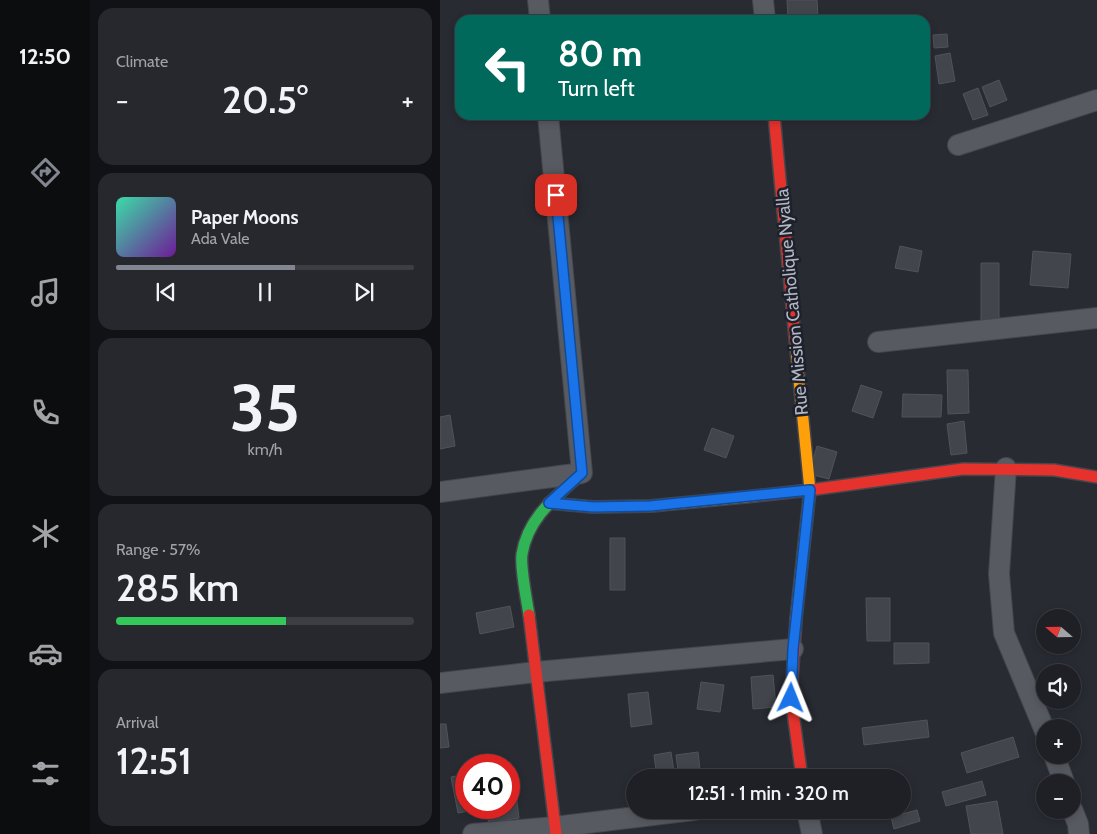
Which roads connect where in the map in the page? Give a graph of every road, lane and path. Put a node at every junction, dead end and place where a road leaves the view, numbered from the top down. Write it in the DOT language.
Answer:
graph roads {
  1 [pos="538,0"];
  2 [pos="763,0"];
  3 [pos="540,15"];
  4 [pos="764,15"];
  5 [pos="1097,100"];
  6 [pos="548,120"];
  7 [pos="774,120"];
  8 [pos="958,145"];
  9 [pos="1097,318"];
  10 [pos="878,342"];
  11 [pos="1006,468"];
  12 [pos="582,473"];
  13 [pos="1097,477"];
  14 [pos="810,490"];
  15 [pos="440,492"];
  16 [pos="549,503"];
  17 [pos="793,649"];
  18 [pos="536,672"];
  19 [pos="440,683"];
  20 [pos="1040,719"];
  21 [pos="801,769"];
  22 [pos="634,819"];
  23 [pos="809,819"];
  24 [pos="1076,819"];
  25 [pos="555,831"];
  26 [pos="473,834"];
  27 [pos="812,834"];
  28 [pos="1078,834"];
  1 -- 3 [label="street"];
  2 -- 4 [label="street"];
  5 -- 8 [label="street"];
  6 -- 12 [label="street"];
  7 -- 14 [label="street, Rue Mission Catholique Nyalla"];
  9 -- 10 [label="street"];
  11 -- 13 [label="street"];
  11 -- 14 [label="street"];
  11 -- 20 [label="street"];
  12 -- 15 [label="street"];
  12 -- 16 [label="street"];
  14 -- 16 [label="street"];
  14 -- 17 [label="street, Rue Mission Catholique Nyalla"];
  16 -- 18 [label="street"];
  17 -- 18 [label="street"];
  17 -- 21 [label="street, Rue Mission Catholique Nyalla"];
  18 -- 19 [label="street"];
  18 -- 25 [label="street"];
  22 -- 25 [label="street"];
  23 -- 27 [label="street"];
  24 -- 28 [label="street"];
  25 -- 26 [label="street"];
}
